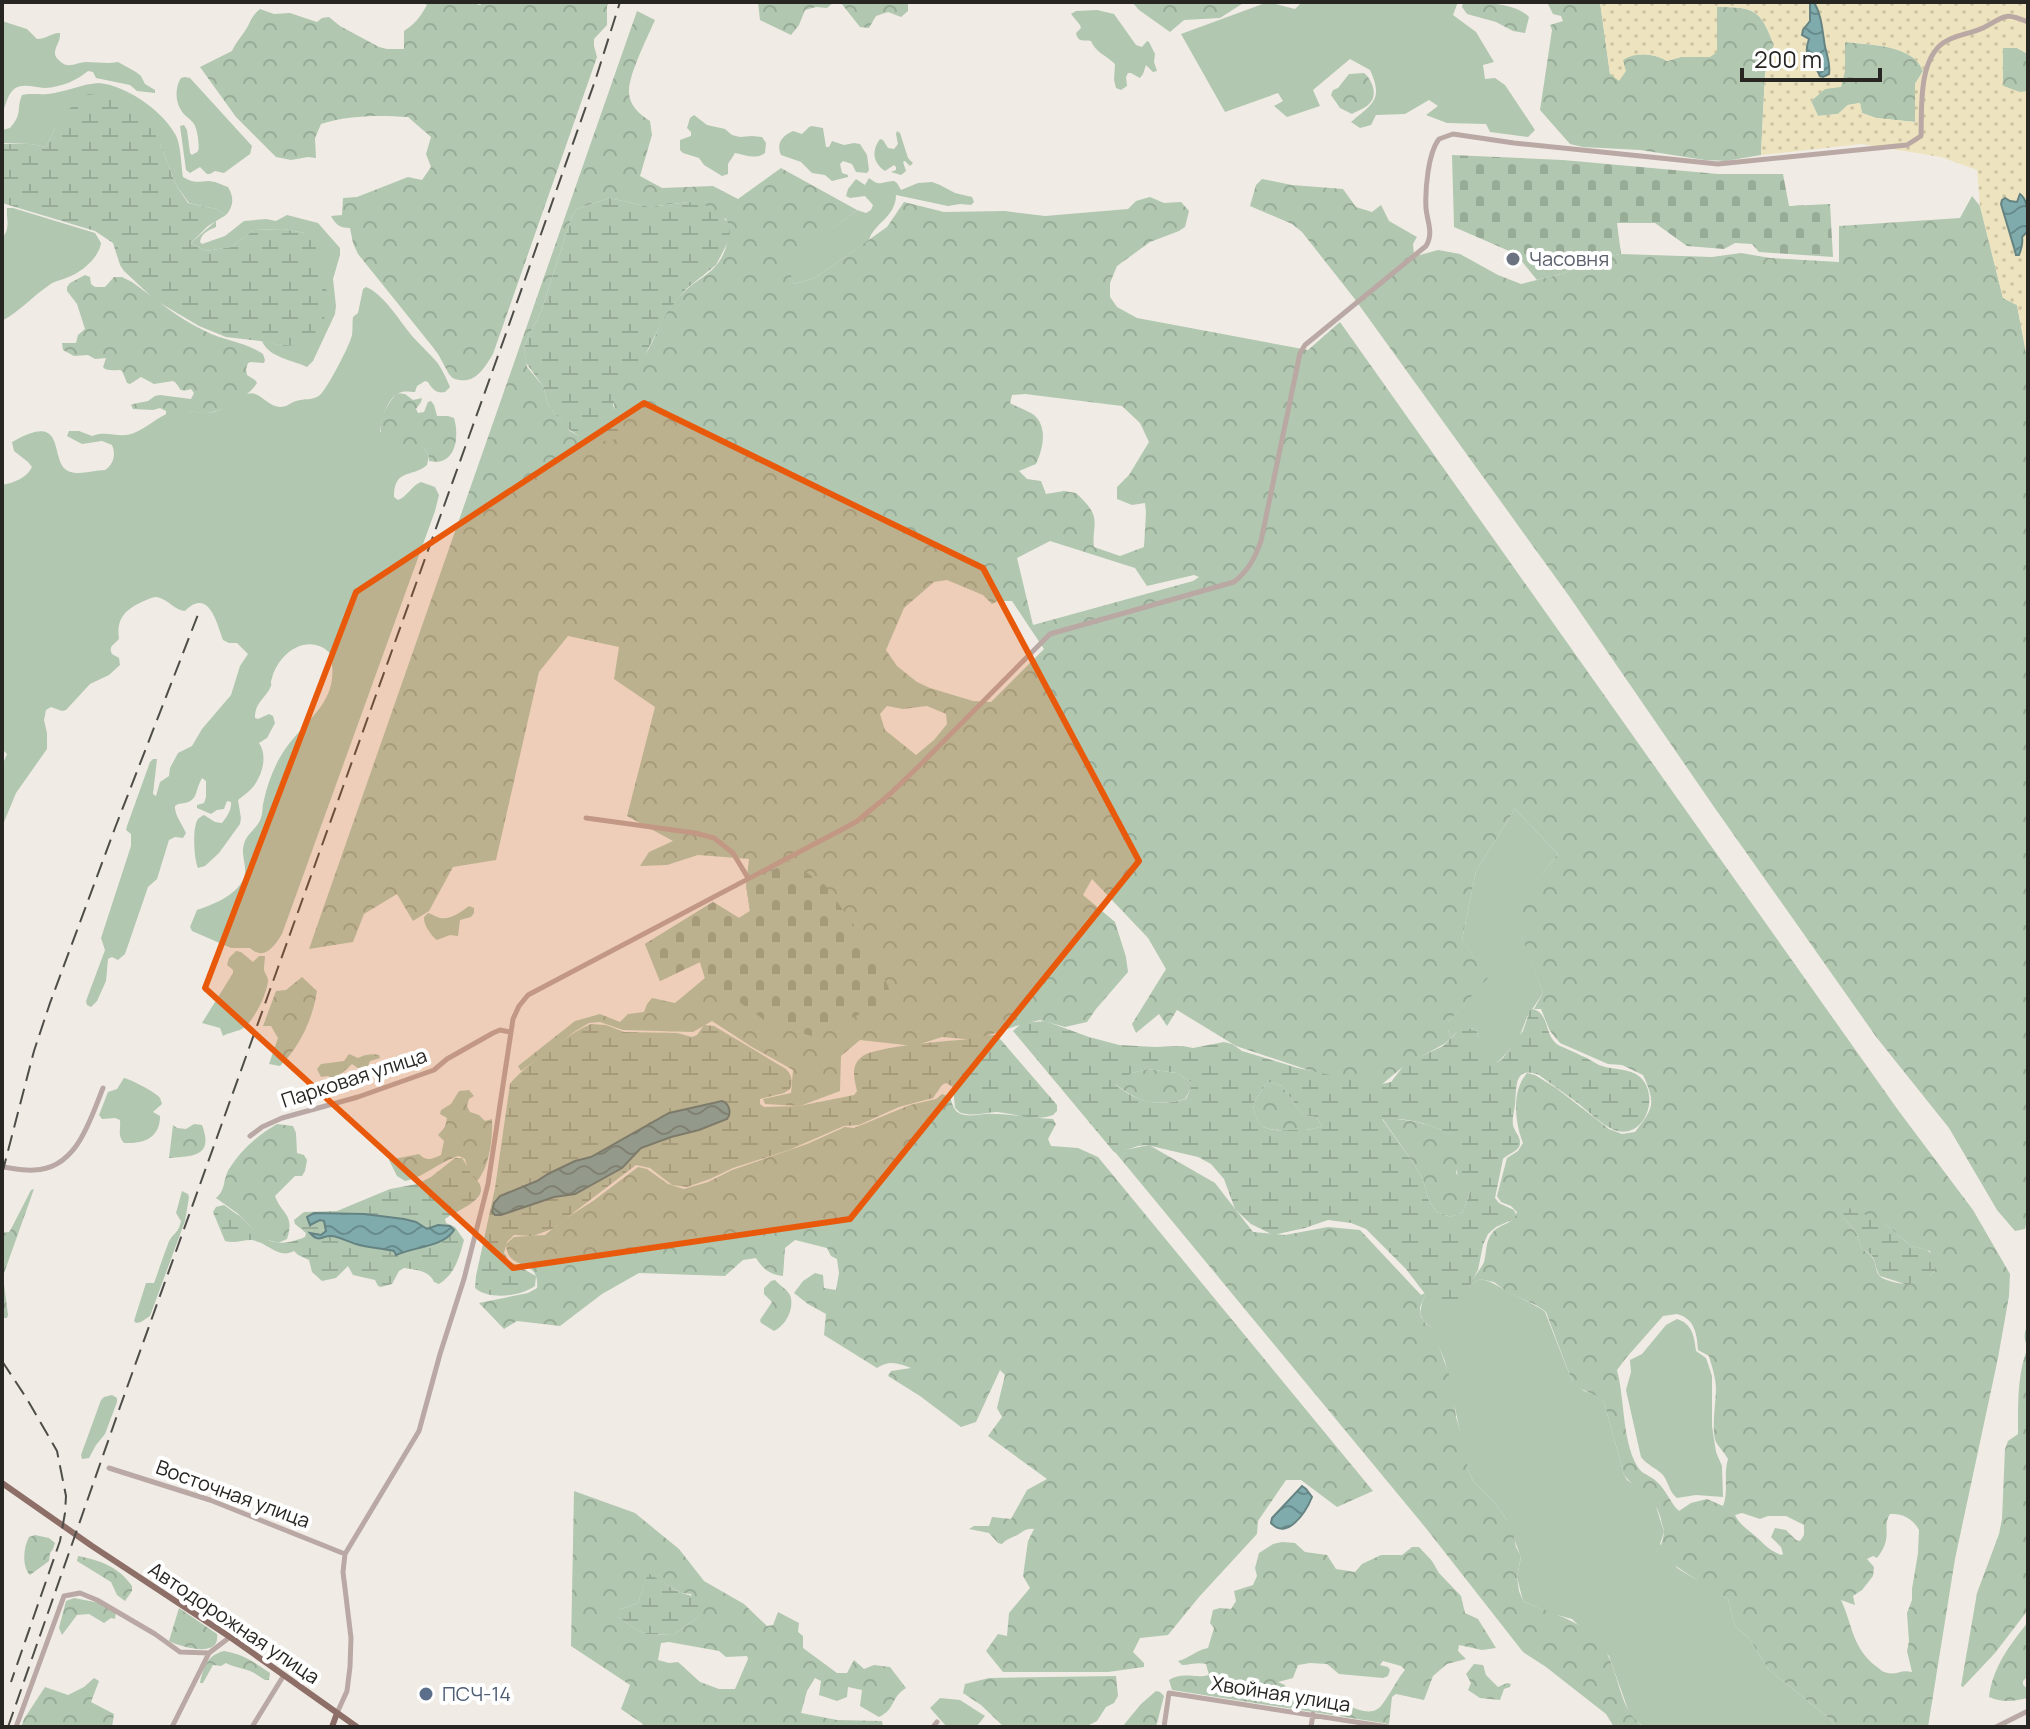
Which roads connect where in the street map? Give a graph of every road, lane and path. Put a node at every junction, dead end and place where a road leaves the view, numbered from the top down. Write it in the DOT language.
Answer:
graph roads {
  1 [pos="2028,22"];
  2 [pos="586,818"];
  3 [pos="748,878"];
  4 [pos="510,1032"];
  5 [pos="103,1088"];
  6 [pos="250,1136"];
  7 [pos="2,1167"];
  8 [pos="109,1468"];
  9 [pos="2,1483"];
  10 [pos="345,1554"];
  11 [pos="230,1637"];
  12 [pos="209,1653"];
  13 [pos="284,1675"];
  14 [pos="2028,1711"];
  15 [pos="337,1713"];
  16 [pos="1313,1714"];
  17 [pos="16,1727"];
  18 [pos="172,1727"];
  19 [pos="252,1727"];
  20 [pos="332,1727"];
  21 [pos="357,1727"];
  22 [pos="1164,1727"];
  23 [pos="1311,1727"];
  24 [pos="1388,1727"];
  25 [pos="1996,1727"];
  1 -- 3 [label="street"];
  2 -- 3 [label="street"];
  3 -- 4 [label="street"];
  4 -- 6 [label="street, Парковая улица"];
  4 -- 10 [label="street"];
  5 -- 7 [label="street"];
  8 -- 10 [label="street, Восточная улица"];
  9 -- 11 [label="main road, Автодорожная улица"];
  10 -- 15 [label="street"];
  11 -- 12 [label="street"];
  11 -- 13 [label="main road, Автодорожная улица"];
  12 -- 17 [label="street"];
  12 -- 18 [label="street"];
  13 -- 15 [label="main road, Автодорожная улица"];
  13 -- 19 [label="street"];
  14 -- 25 [label="street"];
  15 -- 20 [label="main road"];
  15 -- 21 [label="main road, Автодорожная улица"];
  16 -- 22 [label="street, Хвойная улица"];
  16 -- 23 [label="street"];
  16 -- 24 [label="street, Хвойная улица"];
}
